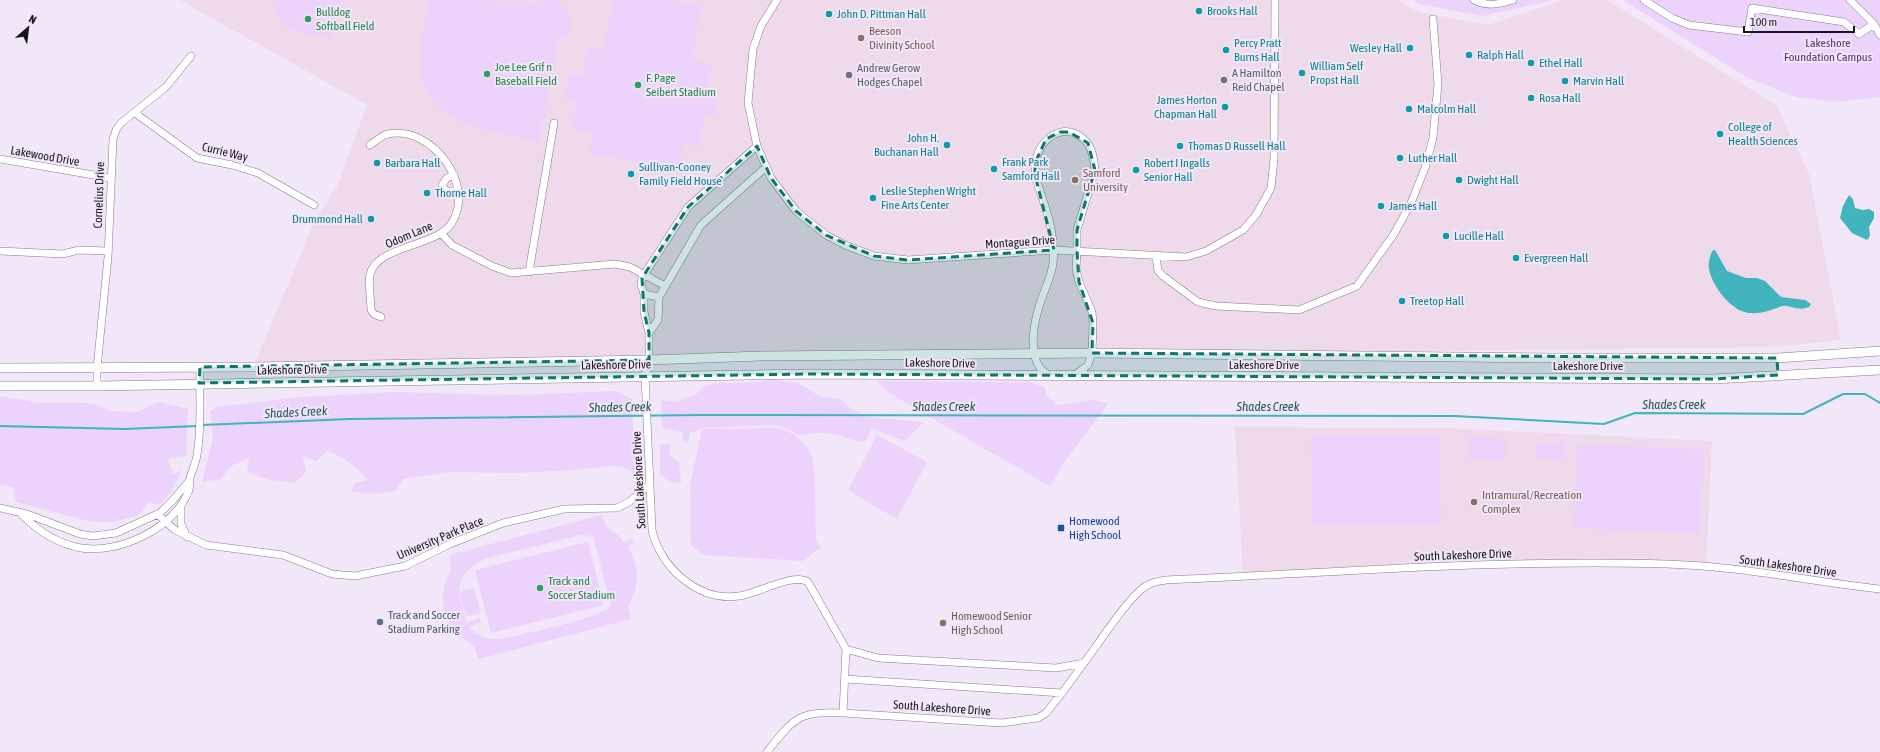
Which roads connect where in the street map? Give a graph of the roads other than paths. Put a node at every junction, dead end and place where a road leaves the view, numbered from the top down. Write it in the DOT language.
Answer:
graph roads {
  1 [pos="777,0"];
  2 [pos="1275,0"];
  3 [pos="1474,0"];
  4 [pos="1513,0"];
  5 [pos="1644,0"];
  6 [pos="1850,0"];
  7 [pos="1433,19"];
  8 [pos="1874,24"];
  9 [pos="1880,35"];
  10 [pos="191,56"];
  11 [pos="135,113"];
  12 [pos="554,123"];
  13 [pos="370,145"];
  14 [pos="757,146"];
  15 [pos="0,159"];
  16 [pos="766,167"];
  17 [pos="454,175"];
  18 [pos="111,178"];
  19 [pos="457,191"];
  20 [pos="314,205"];
  21 [pos="441,233"];
  22 [pos="1054,250"];
  23 [pos="1077,250"];
  24 [pos="0,251"];
  25 [pos="108,251"];
  26 [pos="1156,256"];
  27 [pos="529,272"];
  28 [pos="645,275"];
  29 [pos="665,286"];
  30 [pos="644,294"];
  31 [pos="659,297"];
  32 [pos="381,317"];
  33 [pos="649,333"];
  34 [pos="1880,351"];
  35 [pos="1092,353"];
  36 [pos="1034,354"];
  37 [pos="1777,358"];
  38 [pos="648,360"];
  39 [pos="200,367"];
  40 [pos="0,368"];
  41 [pos="97,368"];
  42 [pos="1880,370"];
  43 [pos="1047,374"];
  44 [pos="1076,375"];
  45 [pos="1778,375"];
  46 [pos="645,376"];
  47 [pos="200,383"];
  48 [pos="0,386"];
  49 [pos="97,386"];
  50 [pos="190,480"];
  51 [pos="649,482"];
  52 [pos="181,506"];
  53 [pos="0,508"];
  54 [pos="21,514"];
  55 [pos="157,514"];
  56 [pos="165,522"];
  57 [pos="59,527"];
  58 [pos="120,532"];
  59 [pos="187,537"];
  60 [pos="55,539"];
  61 [pos="123,543"];
  62 [pos="1880,589"];
  63 [pos="846,649"];
  64 [pos="1084,663"];
  65 [pos="845,679"];
  66 [pos="1062,692"];
  67 [pos="843,713"];
  68 [pos="767,752"];
  1 -- 14 [label="street, Montague Drive"];
  2 -- 26 [label="street, Montague Drive"];
  3 -- 4 [label="street"];
  5 -- 8 [label="street"];
  6 -- 8 [label="street"];
  7 -- 26 [label="street"];
  8 -- 9 [label="street"];
  10 -- 11 [label="street, Cornelius Drive"];
  11 -- 18 [label="street, Cornelius Drive"];
  11 -- 20 [label="street, Currie Way"];
  12 -- 27 [label="street"];
  13 -- 17 [label="street, Odom Lane"];
  14 -- 16 [label="street, Montague Drive"];
  14 -- 28 [label="street"];
  15 -- 18 [label="street, Lakewood Drive"];
  16 -- 22 [label="street, Montague Drive"];
  16 -- 29 [label="street"];
  17 -- 19 [label="street, Odom Lane"];
  17 -- 19 [label="street"];
  18 -- 25 [label="street, Cornelius Drive"];
  19 -- 21 [label="street, Odom Lane"];
  21 -- 27 [label="street"];
  21 -- 32 [label="street, Odom Lane"];
  22 -- 23 [label="street, Montague Drive"];
  22 -- 23 [label="street"];
  22 -- 36 [label="street"];
  23 -- 26 [label="street, Montague Drive"];
  23 -- 35 [label="street"];
  24 -- 25 [label="street"];
  25 -- 41 [label="street, Cornelius Drive"];
  27 -- 28 [label="street"];
  28 -- 29 [label="street"];
  28 -- 30 [label="street"];
  29 -- 31 [label="street"];
  30 -- 31 [label="street"];
  30 -- 33 [label="street"];
  31 -- 33 [label="street"];
  33 -- 38 [label="street, South Lakeshore Drive"];
  34 -- 37 [label="main road, Lakeshore Drive"];
  35 -- 36 [label="main road, Lakeshore Drive"];
  35 -- 37 [label="main road, Lakeshore Drive"];
  35 -- 44 [label="street"];
  36 -- 38 [label="main road, Lakeshore Drive"];
  36 -- 43 [label="street"];
  37 -- 45 [label="main road"];
  38 -- 39 [label="main road, Lakeshore Drive"];
  38 -- 46 [label="street, South Lakeshore Drive"];
  39 -- 41 [label="main road, Lakeshore Drive"];
  39 -- 47 [label="street"];
  40 -- 41 [label="main road, Lakeshore Drive"];
  41 -- 49 [label="street"];
  42 -- 45 [label="main road, Lakeshore Drive"];
  43 -- 44 [label="main road, Lakeshore Drive"];
  43 -- 46 [label="main road, Lakeshore Drive"];
  44 -- 45 [label="main road, Lakeshore Drive"];
  46 -- 47 [label="main road, Lakeshore Drive"];
  46 -- 51 [label="street, South Lakeshore Drive"];
  47 -- 49 [label="main road, Lakeshore Drive"];
  47 -- 50 [label="street"];
  48 -- 49 [label="main road, Lakeshore Drive"];
  50 -- 52 [label="street"];
  50 -- 55 [label="street"];
  51 -- 59 [label="street, University Park Place"];
  51 -- 63 [label="street, South Lakeshore Drive"];
  52 -- 56 [label="street"];
  52 -- 59 [label="street"];
  53 -- 54 [label="street"];
  54 -- 57 [label="street"];
  54 -- 60 [label="street"];
  55 -- 56 [label="street, University Park Place"];
  55 -- 58 [label="street"];
  56 -- 59 [label="street, University Park Place"];
  56 -- 61 [label="street"];
  57 -- 58 [label="street"];
  57 -- 60 [label="street"];
  58 -- 61 [label="street"];
  60 -- 61 [label="street"];
  62 -- 64 [label="street, South Lakeshore Drive"];
  63 -- 64 [label="street"];
  63 -- 65 [label="street"];
  64 -- 66 [label="street, South Lakeshore Drive"];
  65 -- 66 [label="street, South Lakeshore Drive"];
  65 -- 67 [label="street"];
  66 -- 67 [label="street, South Lakeshore Drive"];
  67 -- 68 [label="street, South Lakeshore Drive"];
}
